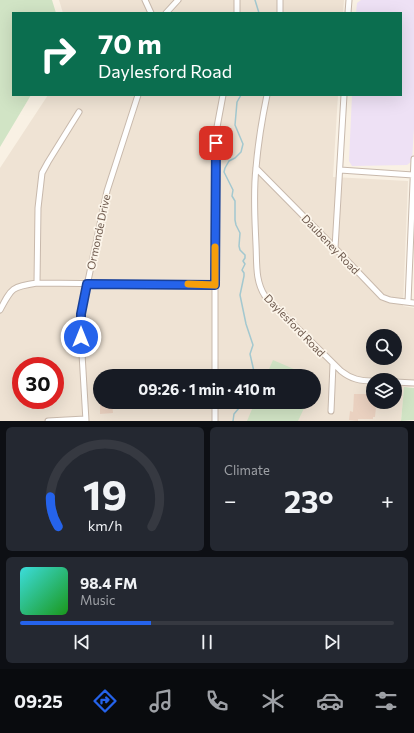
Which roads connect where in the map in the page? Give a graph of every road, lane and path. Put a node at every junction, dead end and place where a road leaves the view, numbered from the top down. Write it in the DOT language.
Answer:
graph roads {
  1 [pos="145,0"];
  2 [pos="178,0"];
  3 [pos="237,0"];
  4 [pos="280,0"];
  5 [pos="349,0"];
  6 [pos="151,12"];
  7 [pos="167,12"];
  8 [pos="237,12"];
  9 [pos="280,12"];
  10 [pos="348,12"];
  11 [pos="138,96"];
  12 [pos="222,96"];
  13 [pos="267,96"];
  14 [pos="344,96"];
  15 [pos="79,112"];
  16 [pos="414,159"];
  17 [pos="256,168"];
  18 [pos="340,170"];
  19 [pos="413,175"];
  20 [pos="335,248"];
  21 [pos="37,283"];
  22 [pos="87,284"];
  23 [pos="215,285"];
  24 [pos="408,302"];
  25 [pos="414,303"];
  26 [pos="0,310"];
  27 [pos="333,364"];
  28 [pos="215,369"];
  29 [pos="366,381"];
  30 [pos="402,382"];
  31 [pos="414,383"];
  32 [pos="215,409"];
  33 [pos="331,411"];
  34 [pos="85,420"];
  35 [pos="48,421"];
  36 [pos="215,421"];
  1 -- 6 [label="street"];
  2 -- 7 [label="street"];
  3 -- 8 [label="street"];
  4 -- 9 [label="street"];
  5 -- 10 [label="street"];
  11 -- 22 [label="street, Ormonde Drive"];
  12 -- 23 [label="street"];
  13 -- 17 [label="street, Daylesford Road"];
  14 -- 18 [label="street"];
  15 -- 21 [label="street"];
  16 -- 19 [label="street"];
  17 -- 20 [label="street, Daubeney Road"];
  17 -- 27 [label="street, Daylesford Road"];
  18 -- 19 [label="street"];
  18 -- 20 [label="street"];
  19 -- 24 [label="street"];
  20 -- 24 [label="street, Daubeney Road"];
  21 -- 22 [label="street"];
  21 -- 26 [label="street"];
  22 -- 23 [label="street"];
  22 -- 34 [label="street, Ormonde Drive"];
  23 -- 28 [label="street"];
  24 -- 25 [label="street, Daubeney Road"];
  27 -- 29 [label="street, Daylesford Road"];
  27 -- 33 [label="street"];
  30 -- 31 [label="street"];
  32 -- 36 [label="street"];
  34 -- 35 [label="street"];
}
